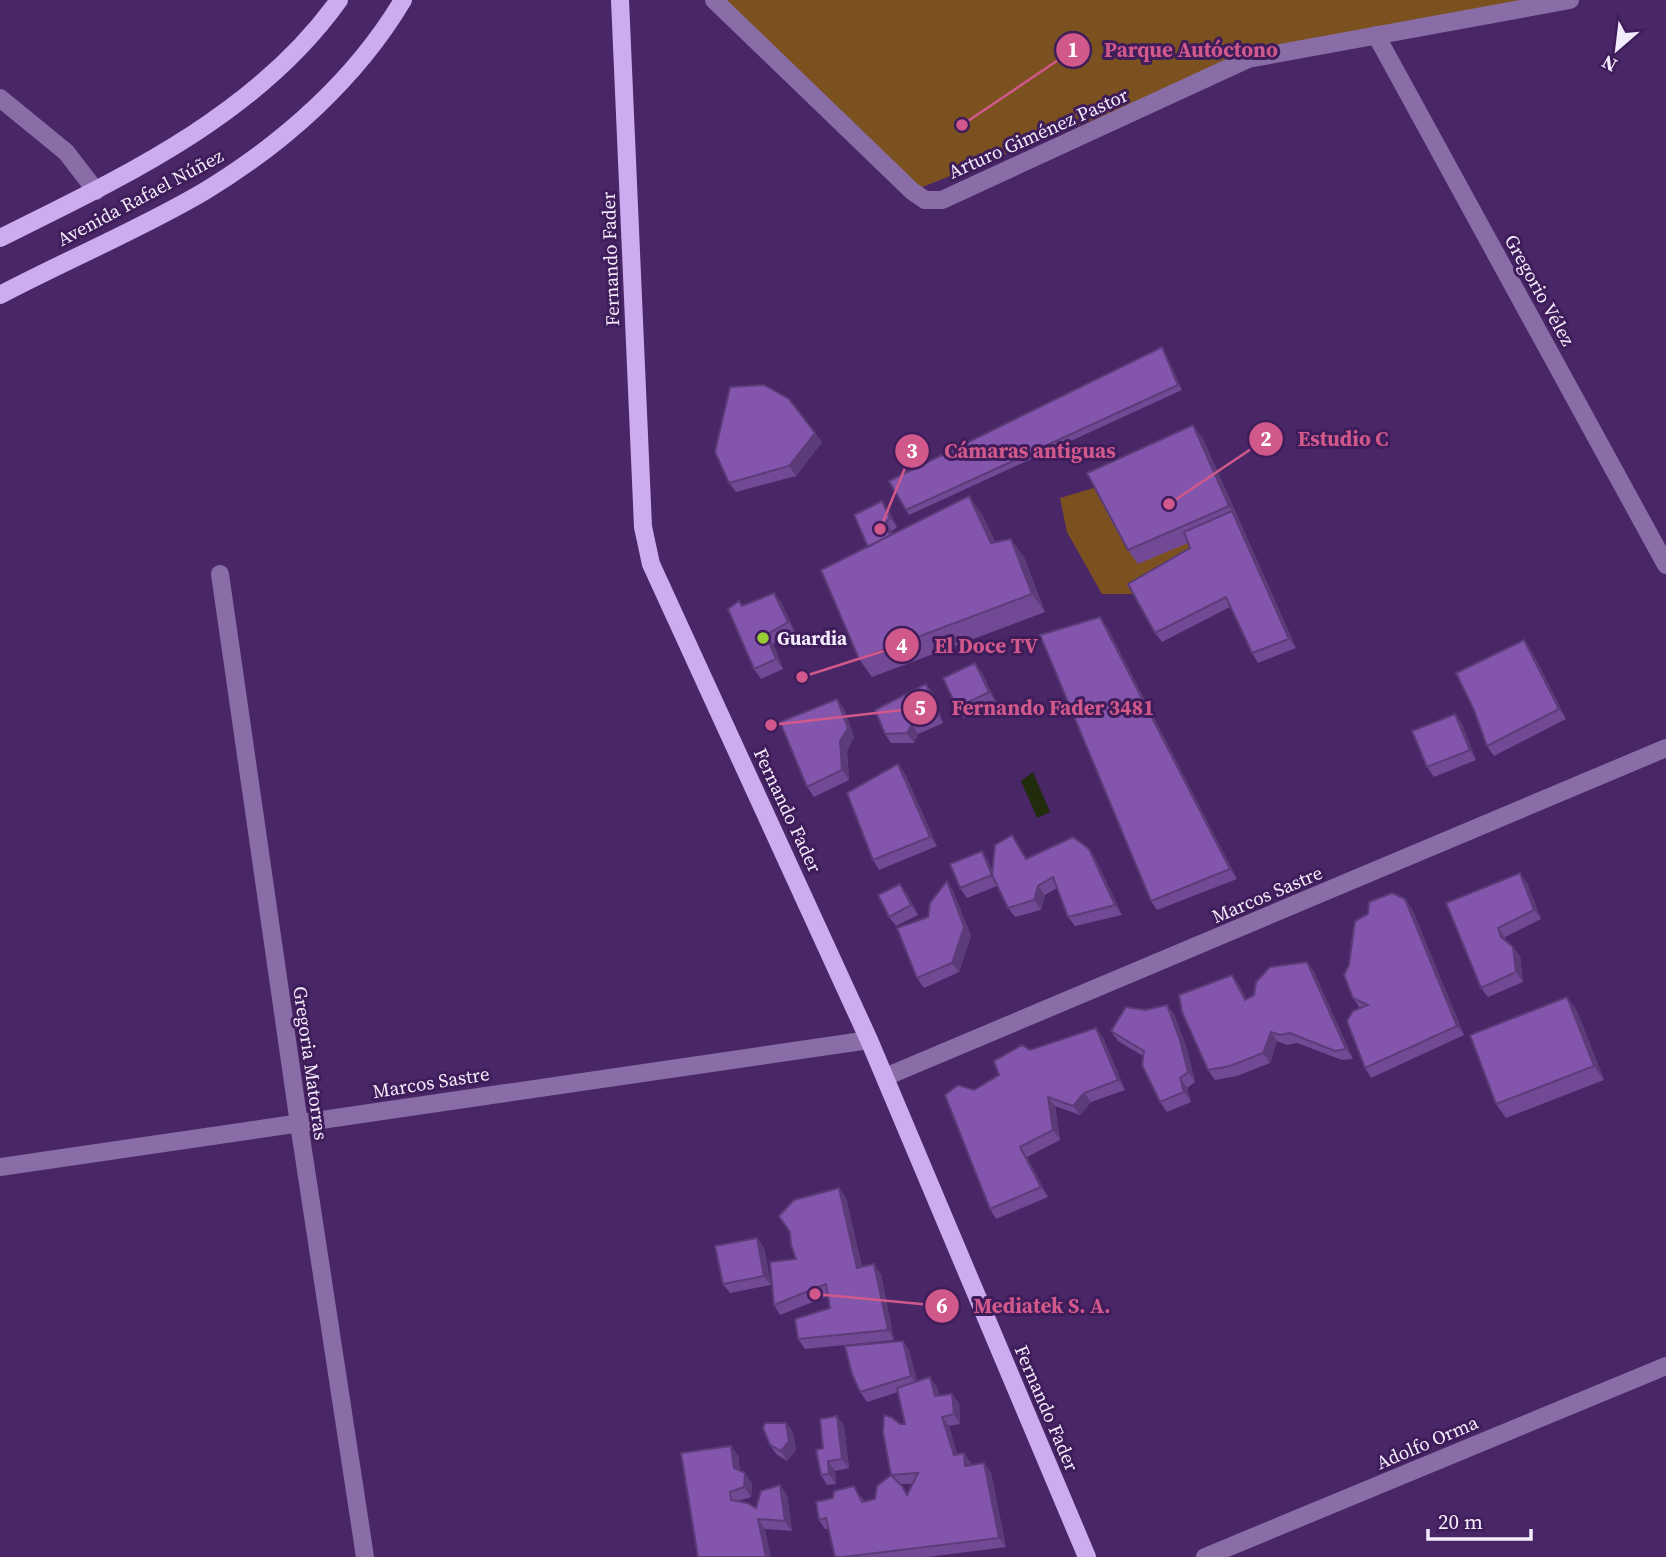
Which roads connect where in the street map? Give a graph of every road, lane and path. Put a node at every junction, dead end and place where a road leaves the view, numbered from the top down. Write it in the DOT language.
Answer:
graph roads {
  1 [pos="339,0"];
  2 [pos="403,0"];
  3 [pos="620,0"];
  4 [pos="714,0"];
  5 [pos="1570,0"];
  6 [pos="1376,35"];
  7 [pos="0,98"];
  8 [pos="96,191"];
  9 [pos="0,238"];
  10 [pos="0,295"];
  11 [pos="1666,565"];
  12 [pos="220,574"];
  13 [pos="1666,748"];
  14 [pos="869,1040"];
  15 [pos="885,1077"];
  16 [pos="299,1124"];
  17 [pos="0,1167"];
  18 [pos="1666,1366"];
  19 [pos="365,1557"];
  20 [pos="1087,1557"];
  21 [pos="1205,1557"];
  1 -- 8 [label="main road, Avenida Rafael Núñez"];
  2 -- 10 [label="main road, Avenida Rafael Núñez"];
  3 -- 14 [label="main road, Fernando Fader"];
  4 -- 6 [label="street, Arturo Giménez Pastor"];
  5 -- 6 [label="street, Arturo Giménez Pastor"];
  6 -- 11 [label="street, Gregorio Vélez"];
  7 -- 8 [label="street"];
  8 -- 9 [label="main road, Avenida Rafael Núñez"];
  12 -- 16 [label="street, Gregoria Matorras"];
  13 -- 15 [label="street, Marcos Sastre"];
  14 -- 15 [label="main road, Fernando Fader"];
  14 -- 16 [label="street, Marcos Sastre"];
  15 -- 20 [label="main road, Fernando Fader"];
  16 -- 17 [label="street, Marcos Sastre"];
  16 -- 19 [label="street, Gregoria Matorras"];
  18 -- 21 [label="street, Adolfo Orma"];
}
